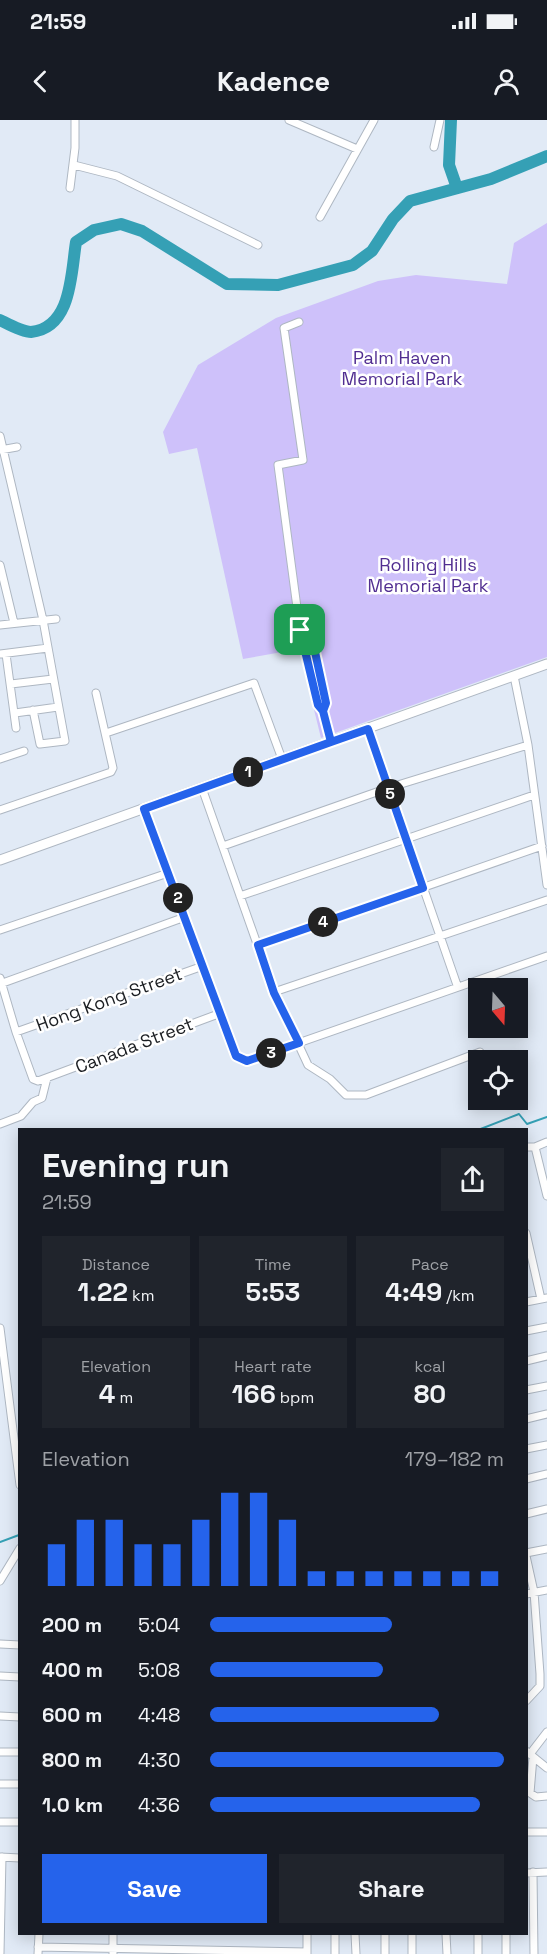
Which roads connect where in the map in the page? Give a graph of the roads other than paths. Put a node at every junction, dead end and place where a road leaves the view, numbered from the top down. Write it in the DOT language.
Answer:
graph roads {
  1 [pos="75,120"];
  2 [pos="289,120"];
  3 [pos="374,120"];
  4 [pos="440,120"];
  5 [pos="434,147"];
  6 [pos="357,150"];
  7 [pos="74,165"];
  8 [pos="70,188"];
  9 [pos="320,217"];
  10 [pos="258,245"];
  11 [pos="299,322"];
  12 [pos="0,436"];
  13 [pos="17,447"];
  14 [pos="1,450"];
  15 [pos="0,565"];
  16 [pos="56,619"];
  17 [pos="44,620"];
  18 [pos="14,623"];
  19 [pos="0,625"];
  20 [pos="48,648"];
  21 [pos="3,654"];
  22 [pos="547,664"];
  23 [pos="514,676"];
  24 [pos="53,679"];
  25 [pos="11,684"];
  26 [pos="96,693"];
  27 [pos="58,707"];
  28 [pos="33,710"];
  29 [pos="15,713"];
  30 [pos="16,728"];
  31 [pos="368,729"];
  32 [pos="106,733"];
  33 [pos="331,742"];
  34 [pos="528,745"];
  35 [pos="24,751"];
  36 [pos="0,759"];
  37 [pos="282,759"];
  38 [pos="202,788"];
  39 [pos="388,788"];
  40 [pos="534,795"];
  41 [pos="144,809"];
  42 [pos="0,810"];
  43 [pos="406,839"];
  44 [pos="223,846"];
  45 [pos="542,846"];
  46 [pos="0,860"];
  47 [pos="168,873"];
  48 [pos="547,885"];
  49 [pos="423,888"];
  50 [pos="240,896"];
  51 [pos="547,900"];
  52 [pos="185,917"];
  53 [pos="0,930"];
  54 [pos="440,936"];
  55 [pos="258,945"];
  56 [pos="547,956"];
  57 [pos="203,966"];
  58 [pos="1,982"];
  59 [pos="457,986"];
  60 [pos="274,993"];
  61 [pos="221,1013"];
  62 [pos="16,1032"];
  63 [pos="299,1043"];
  64 [pos="468,1057"];
  65 [pos="47,1078"];
  66 [pos="0,1124"];
  67 [pos="547,1142"];
  68 [pos="528,1147"];
  69 [pos="536,1147"];
  70 [pos="547,1196"];
  71 [pos="528,1240"];
  72 [pos="544,1298"];
  73 [pos="528,1302"];
  74 [pos="547,1327"];
  75 [pos="0,1328"];
  76 [pos="528,1331"];
  77 [pos="547,1356"];
  78 [pos="528,1361"];
  79 [pos="547,1386"];
  80 [pos="528,1390"];
  81 [pos="547,1414"];
  82 [pos="528,1419"];
  83 [pos="547,1445"];
  84 [pos="528,1449"];
  85 [pos="18,1469"];
  86 [pos="547,1474"];
  87 [pos="528,1479"];
  88 [pos="547,1509"];
  89 [pos="528,1514"];
  90 [pos="547,1548"];
  91 [pos="18,1551"];
  92 [pos="528,1554"];
  93 [pos="528,1574"];
  94 [pos="0,1581"];
  95 [pos="547,1590"];
  96 [pos="530,1593"];
  97 [pos="0,1644"];
  98 [pos="18,1645"];
  99 [pos="547,1652"];
  100 [pos="538,1653"];
  101 [pos="0,1677"];
  102 [pos="18,1677"];
  103 [pos="543,1686"];
  104 [pos="528,1699"];
  105 [pos="0,1716"];
  106 [pos="18,1717"];
  107 [pos="547,1732"];
  108 [pos="0,1752"];
  109 [pos="18,1752"];
  110 [pos="530,1754"];
  111 [pos="547,1768"];
  112 [pos="0,1784"];
  113 [pos="18,1784"];
  114 [pos="547,1796"];
  115 [pos="0,1822"];
  116 [pos="18,1822"];
  117 [pos="528,1832"];
  118 [pos="547,1832"];
  119 [pos="1,1857"];
  120 [pos="18,1858"];
  121 [pos="530,1872"];
  122 [pos="547,1872"];
  123 [pos="39,1935"];
  124 [pos="113,1935"];
  125 [pos="307,1935"];
  126 [pos="335,1935"];
  127 [pos="355,1935"];
  128 [pos="385,1935"];
  129 [pos="412,1935"];
  130 [pos="446,1935"];
  131 [pos="478,1935"];
  132 [pos="506,1935"];
  133 [pos="38,1951"];
  134 [pos="113,1951"];
  135 [pos="0,1953"];
  136 [pos="307,1953"];
  137 [pos="335,1954"];
  138 [pos="356,1954"];
  139 [pos="385,1954"];
  140 [pos="412,1954"];
  141 [pos="447,1954"];
  142 [pos="478,1954"];
  143 [pos="506,1954"];
  144 [pos="534,1954"];
  1 -- 7 [label="street"];
  2 -- 6 [label="street"];
  3 -- 6 [label="street"];
  4 -- 5 [label="street"];
  6 -- 9 [label="street"];
  7 -- 8 [label="street"];
  7 -- 10 [label="street"];
  11 -- 33 [label="street"];
  12 -- 14 [label="street"];
  13 -- 14 [label="street"];
  14 -- 17 [label="street"];
  15 -- 18 [label="street"];
  16 -- 17 [label="street"];
  17 -- 18 [label="street"];
  17 -- 20 [label="street"];
  18 -- 19 [label="street"];
  20 -- 21 [label="street"];
  20 -- 24 [label="street"];
  21 -- 25 [label="street"];
  22 -- 23 [label="main road"];
  23 -- 31 [label="main road"];
  23 -- 34 [label="street"];
  24 -- 25 [label="street"];
  24 -- 27 [label="street"];
  25 -- 29 [label="street"];
  26 -- 32 [label="street"];
  27 -- 28 [label="street"];
  27 -- 28 [label="street"];
  28 -- 29 [label="street"];
  29 -- 30 [label="street"];
  31 -- 33 [label="main road"];
  31 -- 39 [label="street"];
  32 -- 37 [label="street"];
  32 -- 42 [label="street"];
  33 -- 37 [label="main road"];
  34 -- 39 [label="street"];
  34 -- 40 [label="street"];
  35 -- 36 [label="street"];
  37 -- 38 [label="main road"];
  38 -- 41 [label="main road"];
  38 -- 44 [label="street"];
  39 -- 43 [label="street"];
  39 -- 44 [label="street"];
  40 -- 43 [label="street"];
  40 -- 45 [label="street"];
  41 -- 46 [label="main road"];
  41 -- 47 [label="street"];
  43 -- 49 [label="street"];
  43 -- 50 [label="street"];
  44 -- 50 [label="street"];
  45 -- 48 [label="street"];
  45 -- 49 [label="street"];
  47 -- 52 [label="street"];
  47 -- 53 [label="street"];
  49 -- 54 [label="street"];
  49 -- 55 [label="street"];
  50 -- 55 [label="street"];
  51 -- 54 [label="street"];
  52 -- 57 [label="street"];
  52 -- 58 [label="street"];
  54 -- 59 [label="street"];
  54 -- 60 [label="street"];
  55 -- 60 [label="street"];
  56 -- 59 [label="street"];
  57 -- 61 [label="street"];
  57 -- 62 [label="street, Hong Kong Street"];
  58 -- 62 [label="street"];
  59 -- 63 [label="street"];
  60 -- 63 [label="street"];
  61 -- 63 [label="street"];
  61 -- 65 [label="street, Canada Street"];
  62 -- 65 [label="street"];
  63 -- 64 [label="street"];
  65 -- 66 [label="street"];
  67 -- 69 [label="street"];
  68 -- 69 [label="street"];
  69 -- 70 [label="street"];
  71 -- 72 [label="street"];
  72 -- 73 [label="street"];
  74 -- 76 [label="street"];
  75 -- 85 [label="street"];
  77 -- 78 [label="street"];
  79 -- 80 [label="street"];
  81 -- 82 [label="street"];
  83 -- 84 [label="street"];
  86 -- 87 [label="street"];
  88 -- 89 [label="street"];
  90 -- 92 [label="street"];
  91 -- 94 [label="street"];
  93 -- 96 [label="street"];
  95 -- 96 [label="street"];
  96 -- 100 [label="street"];
  97 -- 98 [label="street"];
  99 -- 100 [label="street"];
  100 -- 103 [label="street"];
  101 -- 102 [label="street"];
  103 -- 104 [label="street"];
  105 -- 106 [label="street"];
  107 -- 110 [label="street"];
  108 -- 109 [label="street"];
  110 -- 111 [label="street"];
  110 -- 114 [label="street"];
  112 -- 113 [label="street"];
  115 -- 116 [label="street"];
  117 -- 118 [label="street"];
  119 -- 120 [label="street"];
  119 -- 135 [label="street"];
  121 -- 122 [label="street"];
  121 -- 144 [label="street"];
  123 -- 133 [label="street"];
  124 -- 134 [label="street"];
  125 -- 136 [label="street"];
  126 -- 137 [label="street"];
  127 -- 138 [label="street"];
  128 -- 139 [label="street"];
  129 -- 140 [label="street"];
  130 -- 141 [label="street"];
  131 -- 142 [label="street"];
  132 -- 143 [label="street"];
  133 -- 134 [label="street"];
  134 -- 136 [label="street"];
}
